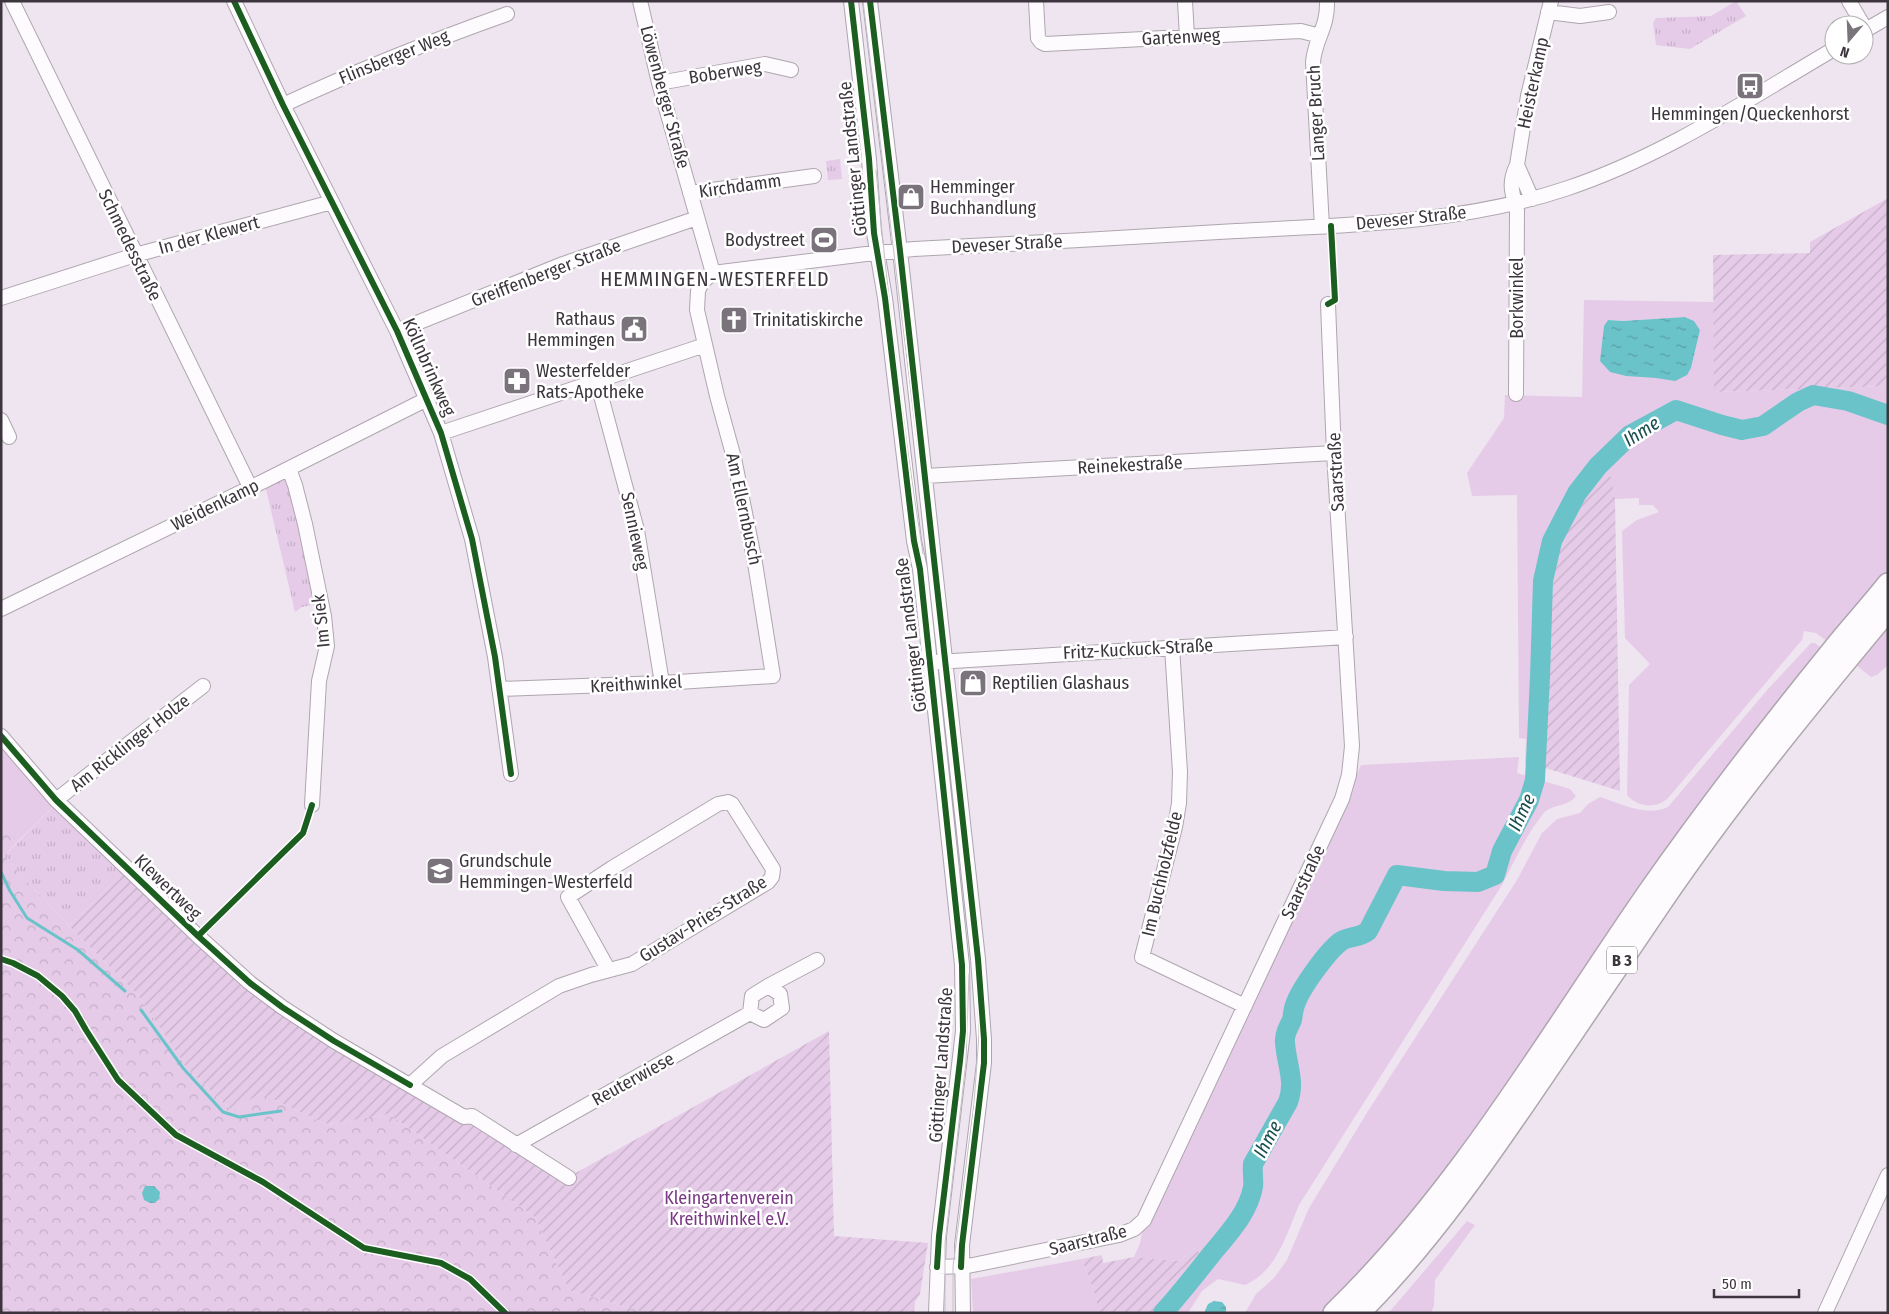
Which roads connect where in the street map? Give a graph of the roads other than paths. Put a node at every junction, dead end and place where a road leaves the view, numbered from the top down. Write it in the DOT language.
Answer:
graph roads {
  1 [pos="12,1"];
  2 [pos="234,1"];
  3 [pos="640,1"];
  4 [pos="851,1"];
  5 [pos="870,1"];
  6 [pos="1036,1"];
  7 [pos="1185,1"];
  8 [pos="1327,1"];
  9 [pos="1849,1"];
  10 [pos="1550,7"];
  11 [pos="1609,12"];
  12 [pos="507,14"];
  13 [pos="1857,15"];
  14 [pos="1888,17"];
  15 [pos="1874,23"];
  16 [pos="1320,36"];
  17 [pos="1186,37"];
  18 [pos="1824,55"];
  19 [pos="791,70"];
  20 [pos="659,83"];
  21 [pos="283,105"];
  22 [pos="1516,165"];
  23 [pos="814,176"];
  24 [pos="690,193"];
  25 [pos="1532,199"];
  26 [pos="332,202"];
  27 [pos="1515,203"];
  28 [pos="697,218"];
  29 [pos="1322,227"];
  30 [pos="890,251"];
  31 [pos="135,255"];
  32 [pos="714,273"];
  33 [pos="1,298"];
  34 [pos="1328,304"];
  35 [pos="397,331"];
  36 [pos="705,345"];
  37 [pos="598,381"];
  38 [pos="1516,394"];
  39 [pos="427,399"];
  40 [pos="1,420"];
  41 [pos="441,433"];
  42 [pos="9,436"];
  43 [pos="1334,453"];
  44 [pos="288,469"];
  45 [pos="925,476"];
  46 [pos="250,487"];
  47 [pos="1888,584"];
  48 [pos="1,609"];
  49 [pos="1888,610"];
  50 [pos="1346,638"];
  51 [pos="1172,647"];
  52 [pos="945,661"];
  53 [pos="930,663"];
  54 [pos="772,676"];
  55 [pos="662,683"];
  56 [pos="203,686"];
  57 [pos="499,689"];
  58 [pos="1,736"];
  59 [pos="511,774"];
  60 [pos="56,800"];
  61 [pos="312,805"];
  62 [pos="817,960"];
  63 [pos="608,969"];
  64 [pos="768,986"];
  65 [pos="1245,1006"];
  66 [pos="750,1013"];
  67 [pos="410,1085"];
  68 [pos="516,1145"];
  69 [pos="1888,1175"];
  70 [pos="569,1178"];
  71 [pos="937,1267"];
  72 [pos="961,1267"];
  73 [pos="936,1313"];
  74 [pos="963,1313"];
  75 [pos="1334,1313"];
  76 [pos="1359,1313"];
  77 [pos="1825,1313"];
  1 -- 31 [label="street, Schmedesstraße"];
  2 -- 21 [label="street, Köllnbrinkweg"];
  3 -- 20 [label="street, Löwenberger Straße"];
  4 -- 30 [label="street, Göttinger Landstraße"];
  5 -- 30 [label="street, Göttinger Landstraße"];
  6 -- 17 [label="street, Gartenweg"];
  7 -- 17 [label="street"];
  8 -- 16 [label="street, Langer Bruch"];
  9 -- 13 [label="street"];
  10 -- 11 [label="street"];
  10 -- 22 [label="street, Heisterkamp"];
  12 -- 21 [label="street, Flinsberger Weg"];
  14 -- 15 [label="street"];
  16 -- 17 [label="street, Gartenweg"];
  16 -- 29 [label="street, Langer Bruch"];
  18 -- 25 [label="street, Deveser Straße"];
  19 -- 20 [label="street, Boberweg"];
  20 -- 24 [label="street, Löwenberger Straße"];
  21 -- 26 [label="street, Köllnbrinkweg"];
  22 -- 25 [label="street"];
  22 -- 27 [label="street, Heisterkamp"];
  23 -- 24 [label="street, Kirchdamm"];
  24 -- 28 [label="street, Kirchdamm"];
  25 -- 27 [label="street, Deveser Straße"];
  26 -- 31 [label="street, In der Klewert"];
  26 -- 35 [label="street, Köllnbrinkweg"];
  27 -- 29 [label="street, Deveser Straße"];
  27 -- 38 [label="street, Borkwinkel"];
  28 -- 32 [label="street, Kirchdamm"];
  28 -- 35 [label="street, Greiffenberger Straße"];
  29 -- 30 [label="street, Deveser Straße"];
  30 -- 32 [label="street"];
  30 -- 45 [label="street, Göttinger Landstraße"];
  30 -- 53 [label="street, Göttinger Landstraße"];
  31 -- 33 [label="street, In der Klewert"];
  31 -- 46 [label="street, Schmedesstraße"];
  32 -- 36 [label="street"];
  34 -- 43 [label="street, Saarstraße"];
  35 -- 39 [label="street, Köllnbrinkweg"];
  36 -- 37 [label="street"];
  36 -- 54 [label="street, Am Ellernbusch"];
  37 -- 41 [label="street"];
  37 -- 55 [label="street, Sennieweg"];
  39 -- 41 [label="street, Köllnbrinkweg"];
  39 -- 44 [label="street, Weidenkamp"];
  40 -- 42 [label="street"];
  41 -- 57 [label="street, Köllnbrinkweg"];
  43 -- 45 [label="street, Reinekestraße"];
  43 -- 50 [label="street, Saarstraße"];
  44 -- 46 [label="street, Weidenkamp"];
  44 -- 61 [label="street, Im Siek"];
  45 -- 52 [label="street, Göttinger Landstraße"];
  46 -- 48 [label="street, Weidenkamp"];
  47 -- 75 [label="highway, B 3"];
  49 -- 76 [label="highway, B 3"];
  50 -- 51 [label="street, Fritz-Kuckuck-Straße"];
  50 -- 65 [label="street, Saarstraße"];
  51 -- 52 [label="street, Fritz-Kuckuck-Straße"];
  51 -- 65 [label="street, Im Buchholzfelde"];
  52 -- 53 [label="street, Fritz-Kuckuck-Straße"];
  52 -- 72 [label="street, Göttinger Landstraße"];
  53 -- 71 [label="street, Göttinger Landstraße"];
  54 -- 55 [label="street, Kreithwinkel"];
  55 -- 57 [label="street, Kreithwinkel"];
  56 -- 60 [label="street, Am Ricklinger Holze"];
  57 -- 59 [label="street, Köllnbrinkweg"];
  58 -- 60 [label="street, Klewertweg"];
  60 -- 67 [label="street, Klewertweg"];
  62 -- 64 [label="street"];
  63 -- 63 [label="street, Gustav-Pries-Straße"];
  63 -- 67 [label="street, Gustav-Pries-Straße"];
  64 -- 66 [label="street"];
  64 -- 66 [label="street"];
  65 -- 72 [label="street, Saarstraße"];
  66 -- 68 [label="street, Reuterwiese"];
  67 -- 68 [label="street"];
  68 -- 70 [label="street"];
  69 -- 77 [label="street"];
  71 -- 72 [label="street, Saarstraße"];
  71 -- 73 [label="street, Göttinger Landstraße"];
  72 -- 74 [label="street, Göttinger Landstraße"];
}
